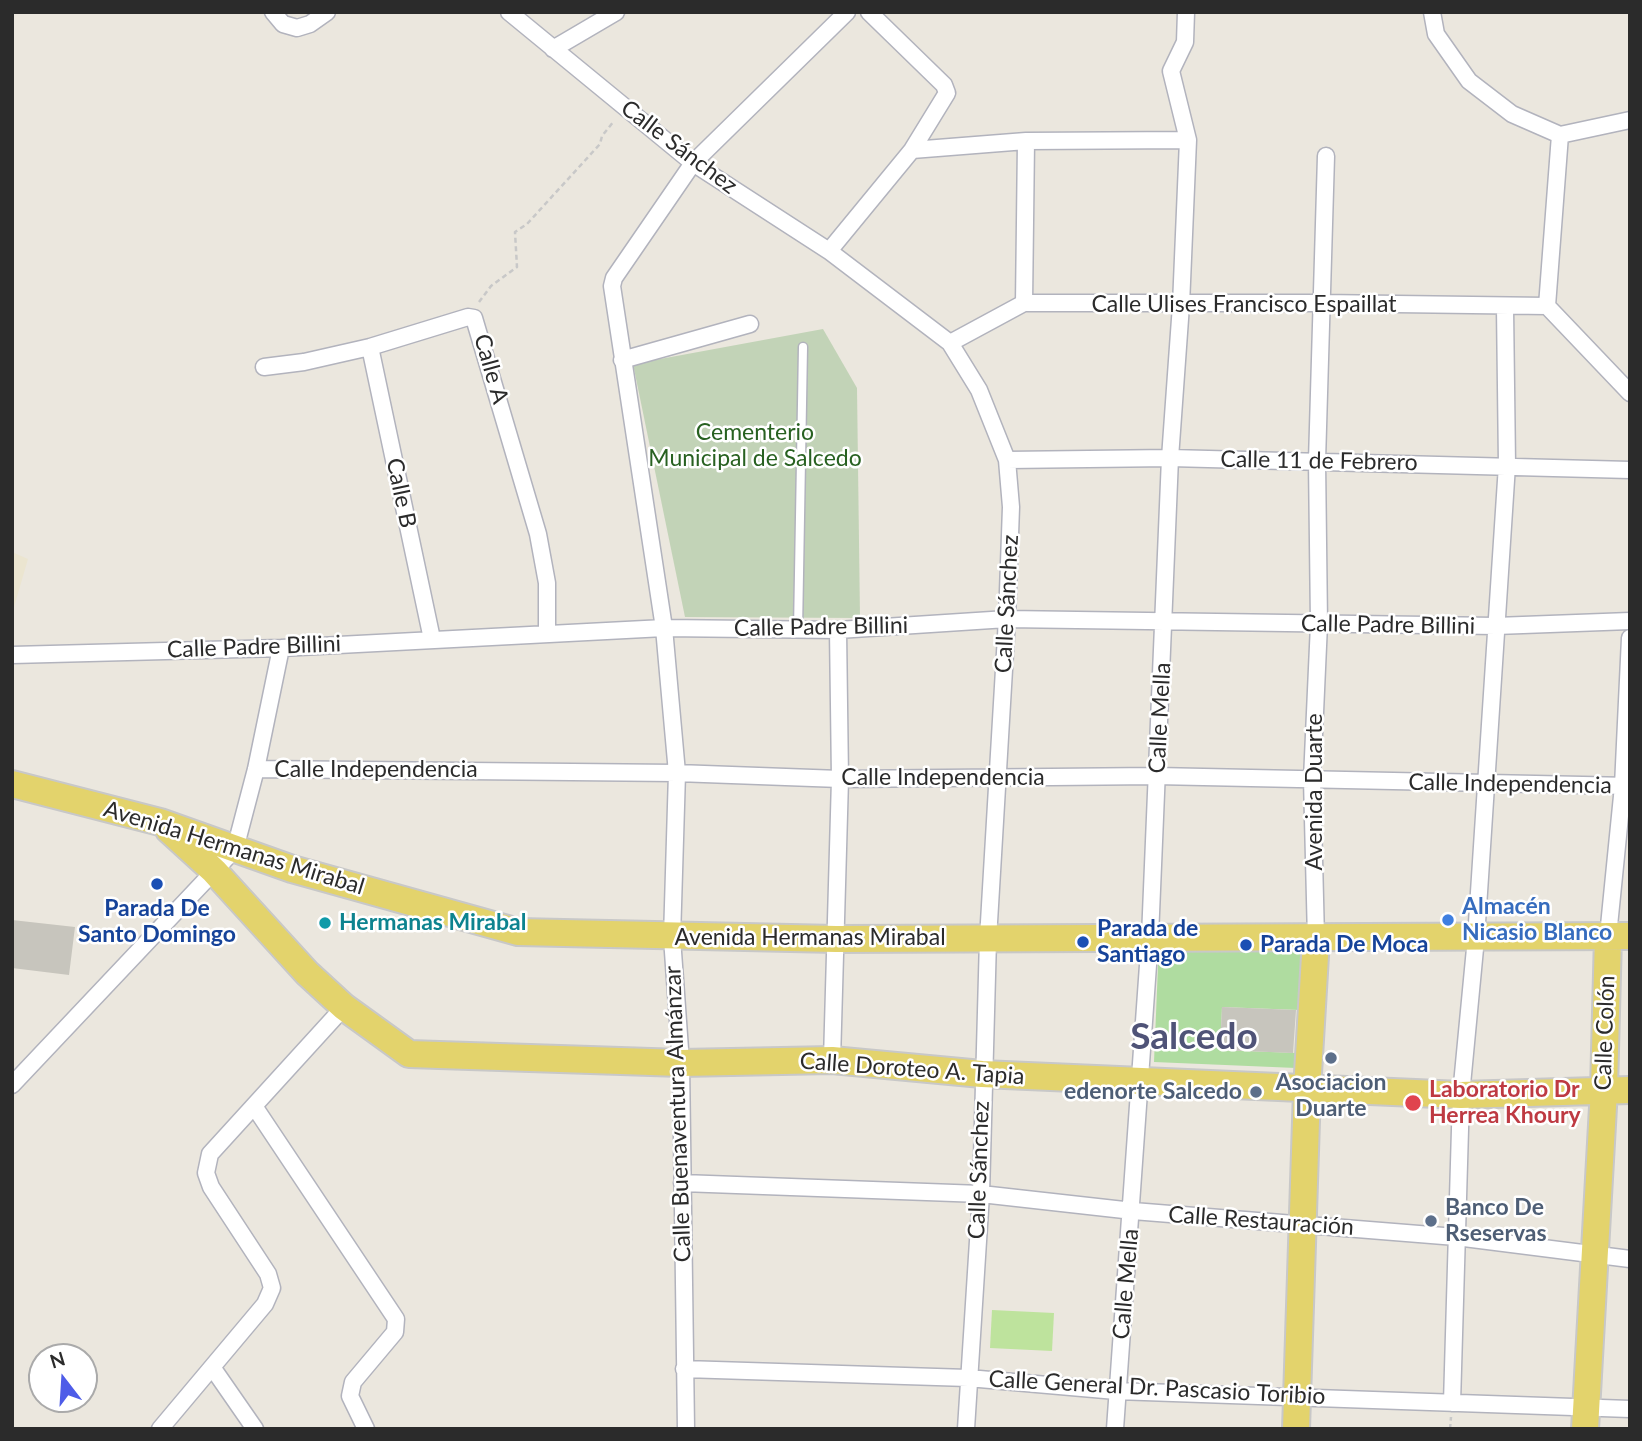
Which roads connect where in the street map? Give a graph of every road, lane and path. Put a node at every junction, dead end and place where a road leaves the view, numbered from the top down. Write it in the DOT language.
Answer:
graph roads {
  1 [pos="273,12"];
  2 [pos="327,12"];
  3 [pos="509,12"];
  4 [pos="616,12"];
  5 [pos="848,12"];
  6 [pos="869,12"];
  7 [pos="1186,12"];
  8 [pos="1432,12"];
  9 [pos="553,49"];
  10 [pos="626,108"];
  11 [pos="1630,120"];
  12 [pos="1560,135"];
  13 [pos="1188,140"];
  14 [pos="1026,141"];
  15 [pos="912,150"];
  16 [pos="1326,156"];
  17 [pos="693,163"];
  18 [pos="829,251"];
  19 [pos="1024,303"];
  20 [pos="1321,303"];
  21 [pos="1181,305"];
  22 [pos="1547,306"];
  23 [pos="1505,308"];
  24 [pos="474,318"];
  25 [pos="750,324"];
  26 [pos="950,342"];
  27 [pos="370,347"];
  28 [pos="803,347"];
  29 [pos="622,360"];
  30 [pos="264,367"];
  31 [pos="1630,393"];
  32 [pos="1170,458"];
  33 [pos="1007,460"];
  34 [pos="1317,461"];
  35 [pos="1507,465"];
  36 [pos="1630,470"];
  37 [pos="1007,619"];
  38 [pos="1630,621"];
  39 [pos="1165,622"];
  40 [pos="1319,624"];
  41 [pos="1496,626"];
  42 [pos="664,628"];
  43 [pos="798,630"];
  44 [pos="838,630"];
  45 [pos="547,632"];
  46 [pos="1630,638"];
  47 [pos="432,639"];
  48 [pos="281,648"];
  49 [pos="12,655"];
  50 [pos="256,769"];
  51 [pos="677,773"];
  52 [pos="1156,776"];
  53 [pos="999,778"];
  54 [pos="840,779"];
  55 [pos="1312,779"];
  56 [pos="12,783"];
  57 [pos="1487,783"];
  58 [pos="1627,786"];
  59 [pos="160,822"];
  60 [pos="235,849"];
  61 [pos="214,871"];
  62 [pos="1619,936"];
  63 [pos="1150,937"];
  64 [pos="672,938"];
  65 [pos="1476,938"];
  66 [pos="836,939"];
  67 [pos="988,939"];
  68 [pos="1316,939"];
  69 [pos="344,1007"];
  70 [pos="832,1060"];
  71 [pos="681,1063"];
  72 [pos="21,1067"];
  73 [pos="982,1074"];
  74 [pos="1137,1082"];
  75 [pos="12,1085"];
  76 [pos="1617,1089"];
  77 [pos="1307,1090"];
  78 [pos="1461,1095"];
  79 [pos="254,1106"];
  80 [pos="682,1183"];
  81 [pos="981,1195"];
  82 [pos="1132,1211"];
  83 [pos="1304,1223"];
  84 [pos="1456,1237"];
  85 [pos="1595,1256"];
  86 [pos="1630,1259"];
  87 [pos="212,1367"];
  88 [pos="684,1369"];
  89 [pos="968,1378"];
  90 [pos="1116,1391"];
  91 [pos="1296,1396"];
  92 [pos="1452,1403"];
  93 [pos="1630,1409"];
  94 [pos="1585,1418"];
  95 [pos="160,1429"];
  96 [pos="256,1429"];
  97 [pos="366,1429"];
  98 [pos="686,1429"];
  99 [pos="967,1429"];
  100 [pos="1115,1429"];
  101 [pos="1296,1429"];
  1 -- 2 [label="street"];
  3 -- 9 [label="street, Calle Sánchez"];
  4 -- 9 [label="street"];
  5 -- 17 [label="street, Calle Buenaventura Almánzar"];
  6 -- 15 [label="street"];
  7 -- 13 [label="street, Calle Mella"];
  8 -- 12 [label="street"];
  9 -- 10 [label="street, Calle Sánchez"];
  10 -- 17 [label="street, Calle Sánchez"];
  10 -- 24 [label="path"];
  11 -- 12 [label="street"];
  12 -- 22 [label="street"];
  13 -- 14 [label="street"];
  13 -- 21 [label="street, Calle Mella"];
  14 -- 15 [label="street"];
  14 -- 19 [label="street"];
  15 -- 18 [label="street"];
  16 -- 20 [label="street, Avenida Duarte"];
  17 -- 18 [label="street, Calle Sánchez"];
  17 -- 29 [label="street, Calle Buenaventura Almánzar"];
  18 -- 26 [label="street, Calle Sánchez"];
  19 -- 21 [label="street, Calle Ulises Francisco Espaillat"];
  19 -- 26 [label="street, Calle Ulises Francisco Espaillat"];
  20 -- 21 [label="street, Calle Ulises Francisco Espaillat"];
  20 -- 23 [label="street, Calle Ulises Francisco Espaillat"];
  20 -- 34 [label="street, Avenida Duarte"];
  21 -- 32 [label="street, Calle Mella"];
  22 -- 23 [label="street, Calle Ulises Francisco Espaillat"];
  22 -- 31 [label="street"];
  23 -- 35 [label="street"];
  24 -- 27 [label="street, Calle A"];
  24 -- 45 [label="street, Calle A"];
  25 -- 29 [label="street"];
  26 -- 33 [label="street, Calle Sánchez"];
  27 -- 30 [label="street, Calle A"];
  27 -- 47 [label="street, Calle B"];
  28 -- 43 [label="lane"];
  29 -- 42 [label="street, Calle Buenaventura Almánzar"];
  32 -- 33 [label="street, Calle 11 de Febrero"];
  32 -- 34 [label="street, Calle 11 de Febrero"];
  32 -- 39 [label="street, Calle Mella"];
  33 -- 37 [label="street, Calle Sánchez"];
  34 -- 35 [label="street, Calle 11 de Febrero"];
  34 -- 40 [label="street, Avenida Duarte"];
  35 -- 36 [label="street, Calle 11 de Febrero"];
  35 -- 41 [label="street"];
  37 -- 39 [label="street, Calle Padre Billini"];
  37 -- 44 [label="street, Calle Padre Billini"];
  37 -- 53 [label="street, Calle Sánchez"];
  38 -- 41 [label="street, Calle Padre Billini"];
  39 -- 40 [label="street, Calle Padre Billini"];
  39 -- 52 [label="street, Calle Mella"];
  40 -- 41 [label="street, Calle Padre Billini"];
  40 -- 55 [label="street, Avenida Duarte"];
  41 -- 57 [label="street"];
  42 -- 43 [label="street, Calle Padre Billini"];
  42 -- 45 [label="street, Calle Padre Billini"];
  42 -- 51 [label="street, Calle Buenaventura Almánzar"];
  43 -- 44 [label="street, Calle Padre Billini"];
  44 -- 54 [label="street"];
  45 -- 47 [label="street, Calle Padre Billini"];
  46 -- 58 [label="street, Calle Colón"];
  47 -- 48 [label="street, Calle Padre Billini"];
  48 -- 49 [label="street, Calle Padre Billini"];
  48 -- 50 [label="street"];
  50 -- 51 [label="street, Calle Independencia"];
  50 -- 60 [label="street"];
  51 -- 54 [label="street, Calle Independencia"];
  51 -- 64 [label="street, Calle Buenaventura Almánzar"];
  52 -- 53 [label="street, Calle Independencia"];
  52 -- 55 [label="street, Calle Independencia"];
  52 -- 63 [label="street, Calle Mella"];
  53 -- 54 [label="street, Calle Independencia"];
  53 -- 67 [label="street, Calle Sánchez"];
  54 -- 66 [label="street"];
  55 -- 57 [label="street, Calle Independencia"];
  55 -- 68 [label="street, Avenida Duarte"];
  56 -- 59 [label="main road, Avenida Hermanas Mirabal"];
  57 -- 58 [label="street, Calle Independencia"];
  57 -- 65 [label="street"];
  58 -- 62 [label="street, Calle Colón"];
  59 -- 60 [label="main road, Avenida Hermanas Mirabal"];
  59 -- 61 [label="main road, Calle Doroteo A. Tapia"];
  60 -- 61 [label="street"];
  60 -- 64 [label="main road, Avenida Hermanas Mirabal"];
  61 -- 69 [label="main road, Calle Doroteo A. Tapia"];
  61 -- 72 [label="street"];
  62 -- 65 [label="main road, Avenida Hermanas Mirabal"];
  62 -- 76 [label="main road, Calle Colón"];
  63 -- 67 [label="main road, Avenida Hermanas Mirabal"];
  63 -- 68 [label="main road, Avenida Hermanas Mirabal"];
  63 -- 74 [label="street, Calle Mella"];
  64 -- 66 [label="main road, Avenida Hermanas Mirabal"];
  64 -- 71 [label="street, Calle Buenaventura Almánzar"];
  65 -- 68 [label="main road, Avenida Hermanas Mirabal"];
  65 -- 78 [label="street"];
  66 -- 67 [label="main road, Avenida Hermanas Mirabal"];
  66 -- 70 [label="street"];
  67 -- 73 [label="street, Calle Sánchez"];
  68 -- 77 [label="main road, Avenida Duarte"];
  69 -- 71 [label="main road, Calle Doroteo A. Tapia"];
  69 -- 79 [label="street"];
  70 -- 71 [label="main road, Calle Doroteo A. Tapia"];
  70 -- 73 [label="main road, Calle Doroteo A. Tapia"];
  71 -- 80 [label="street, Calle Buenaventura Almánzar"];
  72 -- 75 [label="street"];
  73 -- 74 [label="main road, Calle Doroteo A. Tapia"];
  73 -- 81 [label="street, Calle Sánchez"];
  74 -- 77 [label="main road, Calle Doroteo A. Tapia"];
  74 -- 82 [label="street, Calle Mella"];
  76 -- 78 [label="main road, Calle Doroteo A. Tapia"];
  76 -- 85 [label="main road, Calle Colón"];
  77 -- 78 [label="main road, Calle Doroteo A. Tapia"];
  77 -- 83 [label="main road, Avenida Duarte"];
  78 -- 84 [label="street"];
  79 -- 87 [label="street"];
  79 -- 97 [label="street"];
  80 -- 81 [label="street, Calle Restauración"];
  80 -- 88 [label="street, Calle Buenaventura Almánzar"];
  81 -- 82 [label="street, Calle Restauración"];
  81 -- 89 [label="street, Calle Sánchez"];
  82 -- 83 [label="street, Calle Restauración"];
  82 -- 90 [label="street, Calle Mella"];
  83 -- 84 [label="street, Calle Restauración"];
  83 -- 91 [label="main road, Avenida Duarte"];
  84 -- 85 [label="street, Calle Restauración"];
  84 -- 92 [label="street"];
  85 -- 86 [label="street, Calle Restauración"];
  85 -- 94 [label="main road, Calle Colón"];
  87 -- 95 [label="street"];
  87 -- 96 [label="street"];
  88 -- 89 [label="street, Calle General Dr. Pascasio Toribio"];
  88 -- 98 [label="street, Calle Buenaventura Almánzar"];
  89 -- 90 [label="street, Calle General Dr. Pascasio Toribio"];
  89 -- 99 [label="street, Calle Sánchez"];
  90 -- 91 [label="street, Calle General Dr. Pascasio Toribio"];
  90 -- 100 [label="street, Calle Mella"];
  91 -- 92 [label="street, Calle General Dr. Pascasio Toribio"];
  91 -- 101 [label="main road, Avenida Duarte"];
  92 -- 94 [label="street, Calle General Dr. Pascasio Toribio"];
  93 -- 94 [label="street, Calle General Dr. Pascasio Toribio"];
}
